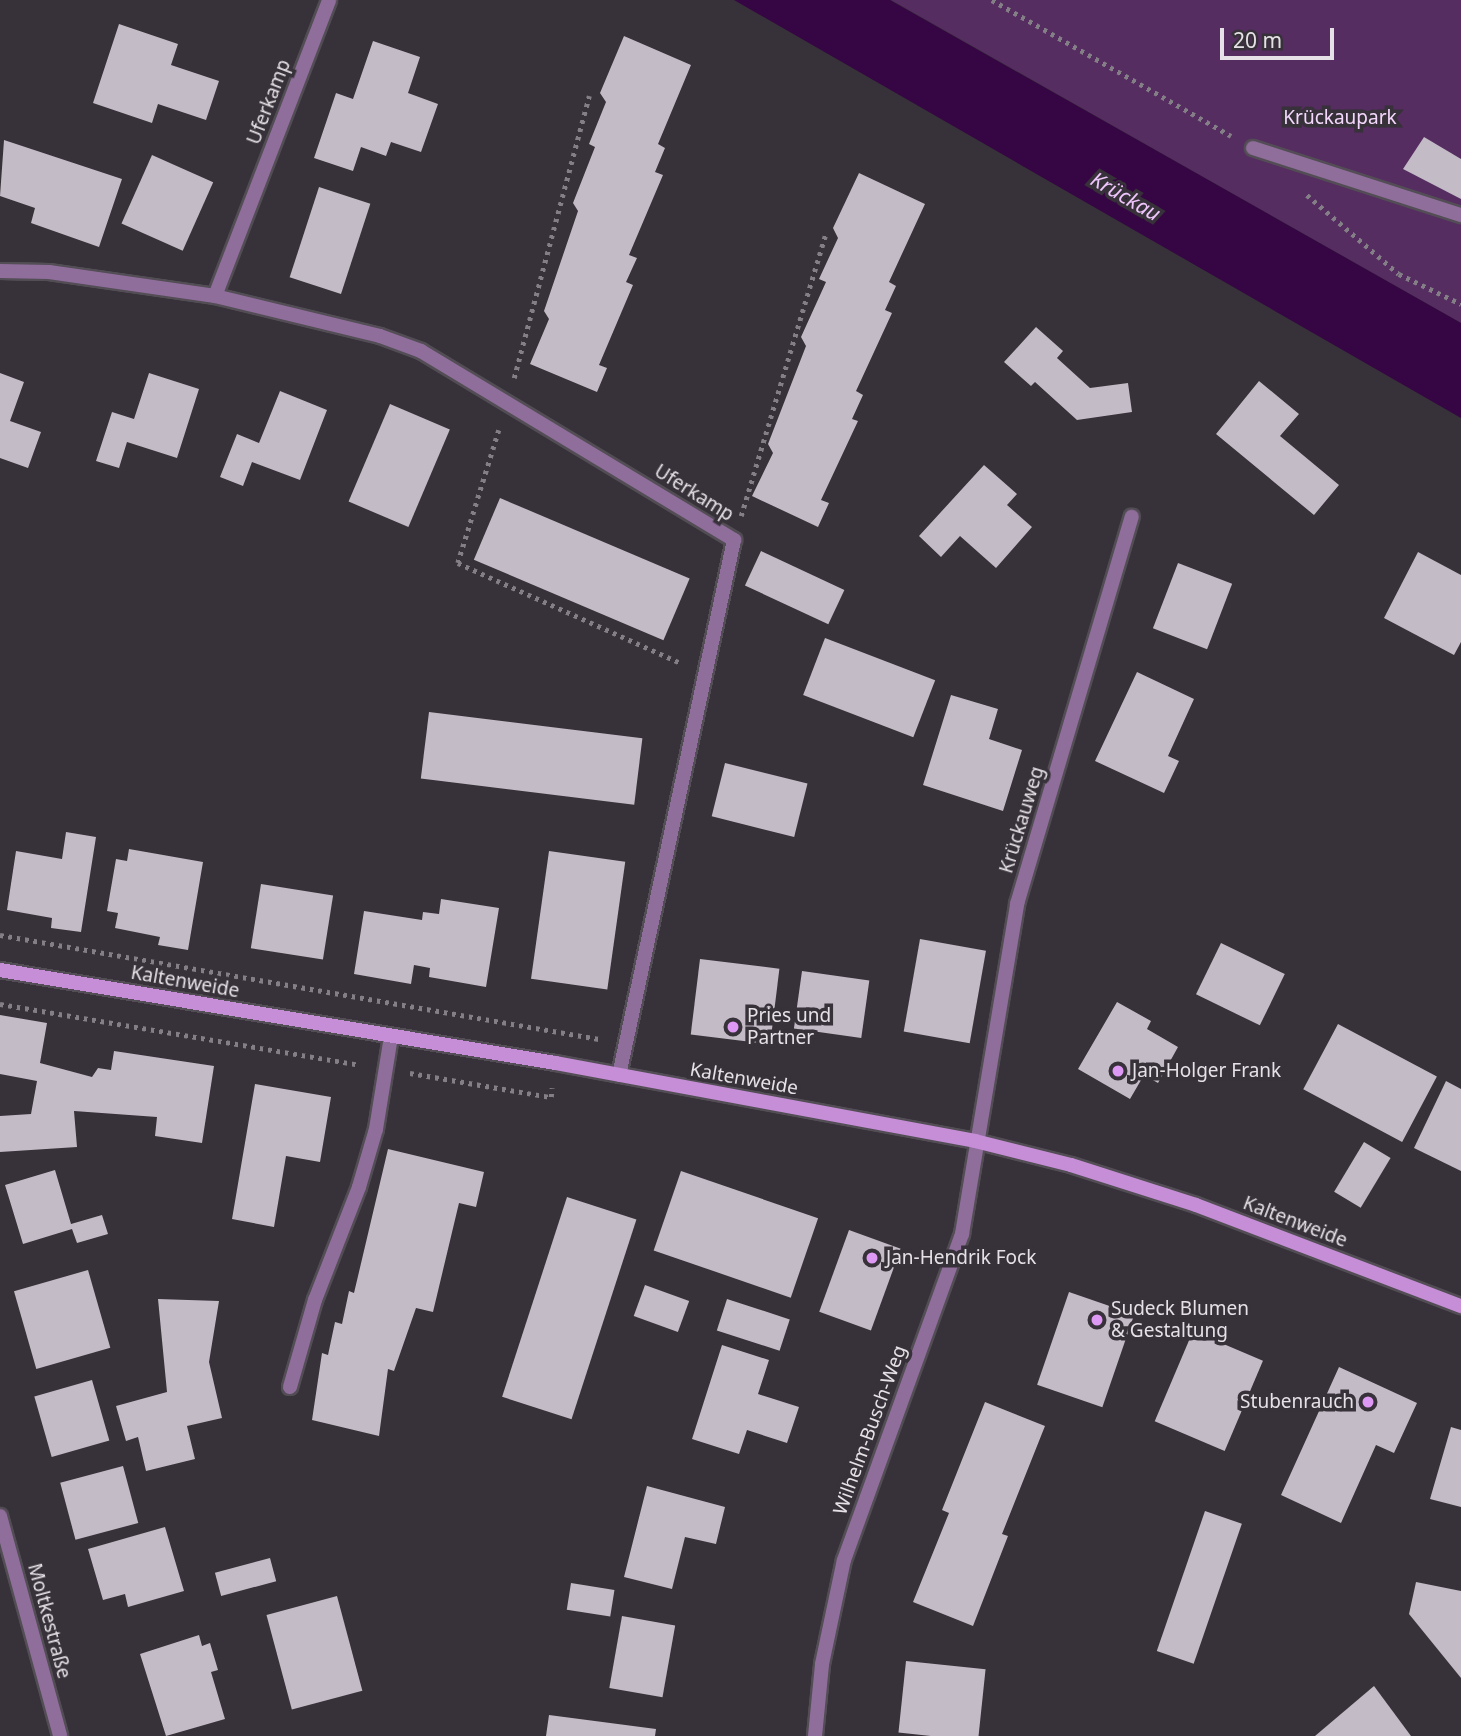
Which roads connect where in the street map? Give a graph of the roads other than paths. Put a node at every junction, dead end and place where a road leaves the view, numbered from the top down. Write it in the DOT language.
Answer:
graph roads {
  1 [pos="329,0"];
  2 [pos="1253,148"];
  3 [pos="1461,215"];
  4 [pos="0,271"];
  5 [pos="215,296"];
  6 [pos="1132,517"];
  7 [pos="0,970"];
  8 [pos="391,1036"];
  9 [pos="619,1075"];
  10 [pos="975,1141"];
  11 [pos="1461,1306"];
  12 [pos="290,1387"];
  13 [pos="0,1516"];
  14 [pos="60,1736"];
  15 [pos="815,1736"];
  1 -- 5 [label="street, Uferkamp"];
  2 -- 3 [label="street"];
  4 -- 5 [label="street, Uferkamp"];
  5 -- 9 [label="street, Uferkamp"];
  6 -- 10 [label="street, Krückauweg"];
  7 -- 8 [label="main road, Kaltenweide"];
  8 -- 9 [label="main road, Kaltenweide"];
  8 -- 12 [label="street"];
  9 -- 10 [label="main road, Kaltenweide"];
  10 -- 11 [label="main road, Kaltenweide"];
  10 -- 15 [label="street, Wilhelm-Busch-Weg"];
  13 -- 14 [label="street, Moltkestraße"];
}
